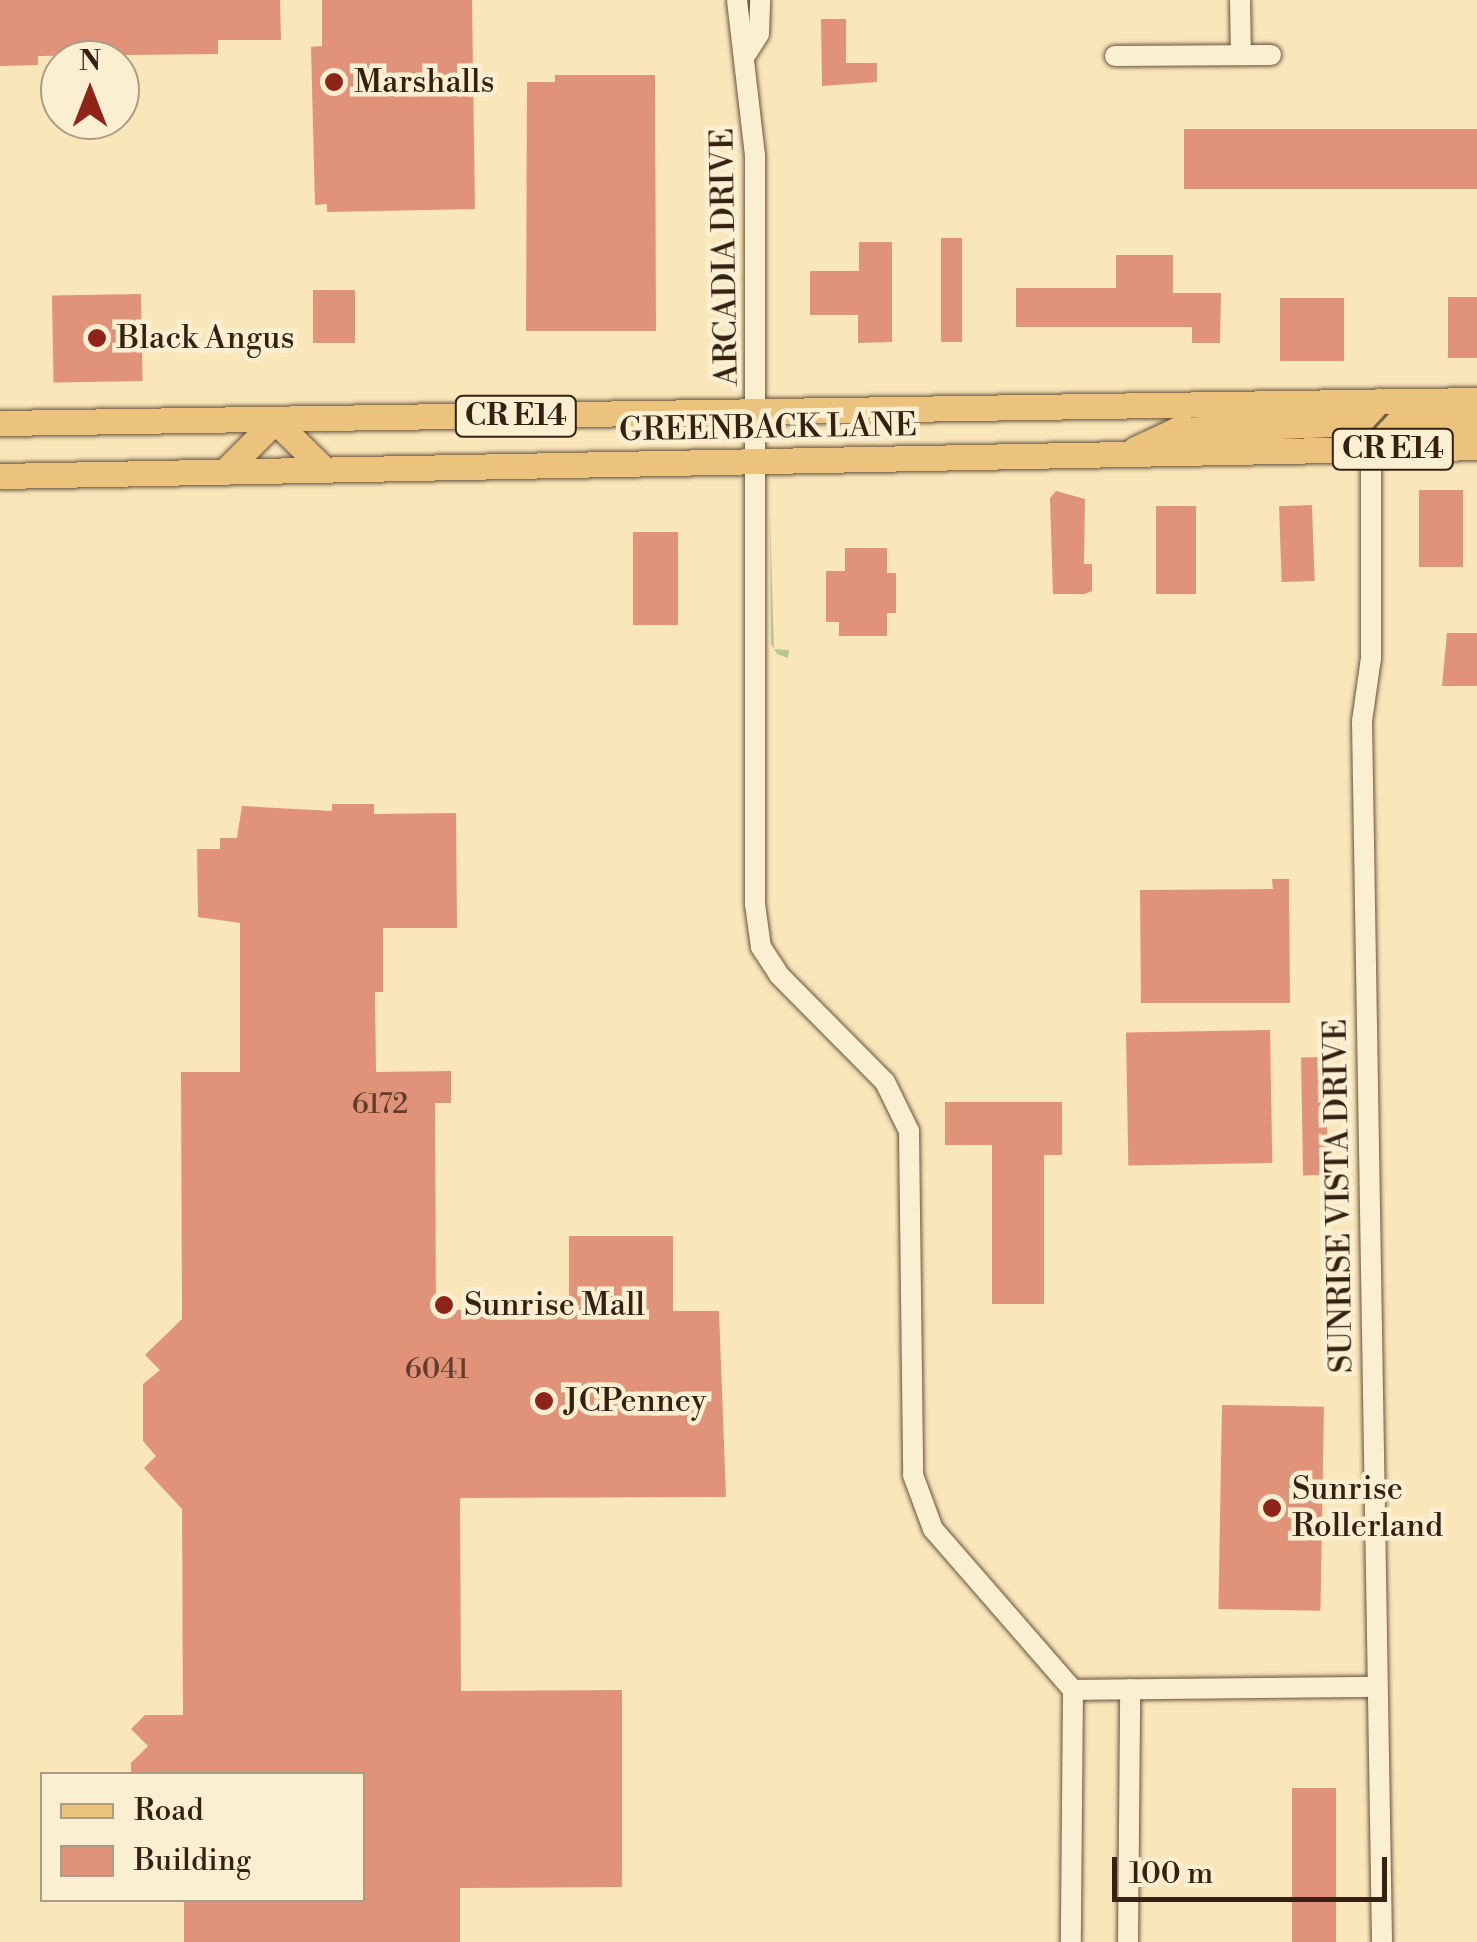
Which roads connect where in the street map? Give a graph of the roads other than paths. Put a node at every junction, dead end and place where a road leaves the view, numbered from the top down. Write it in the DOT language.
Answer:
graph roads {
  1 [pos="737,0"];
  2 [pos="760,0"];
  3 [pos="1240,0"];
  4 [pos="748,53"];
  5 [pos="1241,55"];
  6 [pos="1271,55"];
  7 [pos="1116,56"];
  8 [pos="1477,400"];
  9 [pos="1379,401"];
  10 [pos="758,412"];
  11 [pos="276,422"];
  12 [pos="0,423"];
  13 [pos="1477,423"];
  14 [pos="1477,447"];
  15 [pos="1371,450"];
  16 [pos="1126,454"];
  17 [pos="758,460"];
  18 [pos="323,468"];
  19 [pos="226,470"];
  20 [pos="0,476"];
  21 [pos="1375,1687"];
  22 [pos="1130,1689"];
  23 [pos="1073,1690"];
  24 [pos="1071,1942"];
  25 [pos="1128,1942"];
  26 [pos="1382,1942"];
  1 -- 4 [label="street, ARCADIA DRIVE"];
  2 -- 4 [label="street, ARCADIA DRIVE"];
  3 -- 5 [label="street"];
  4 -- 10 [label="street, ARCADIA DRIVE"];
  5 -- 6 [label="street"];
  5 -- 7 [label="street"];
  8 -- 9 [label="main road, GREENBACK LANE / CR E14"];
  9 -- 10 [label="main road, GREENBACK LANE / CR E14"];
  9 -- 16 [label="main road"];
  10 -- 11 [label="main road, GREENBACK LANE / CR E14"];
  10 -- 17 [label="street, ARCADIA DRIVE"];
  11 -- 12 [label="main road, GREENBACK LANE / CR E14"];
  11 -- 18 [label="main road"];
  11 -- 19 [label="main road"];
  13 -- 15 [label="main road"];
  14 -- 15 [label="main road, GREENBACK LANE / CR E14"];
  15 -- 16 [label="main road, GREENBACK LANE / CR E14"];
  15 -- 21 [label="street, SUNRISE VISTA DRIVE"];
  16 -- 17 [label="main road, GREENBACK LANE / CR E14"];
  17 -- 18 [label="main road, GREENBACK LANE / CR E14"];
  17 -- 23 [label="street, ARCADIA DRIVE"];
  18 -- 19 [label="main road, GREENBACK LANE / CR E14"];
  19 -- 20 [label="main road, GREENBACK LANE / CR E14"];
  21 -- 22 [label="street"];
  21 -- 26 [label="street, SUNRISE VISTA DRIVE"];
  22 -- 23 [label="street"];
  22 -- 25 [label="street"];
  23 -- 24 [label="street"];
}
